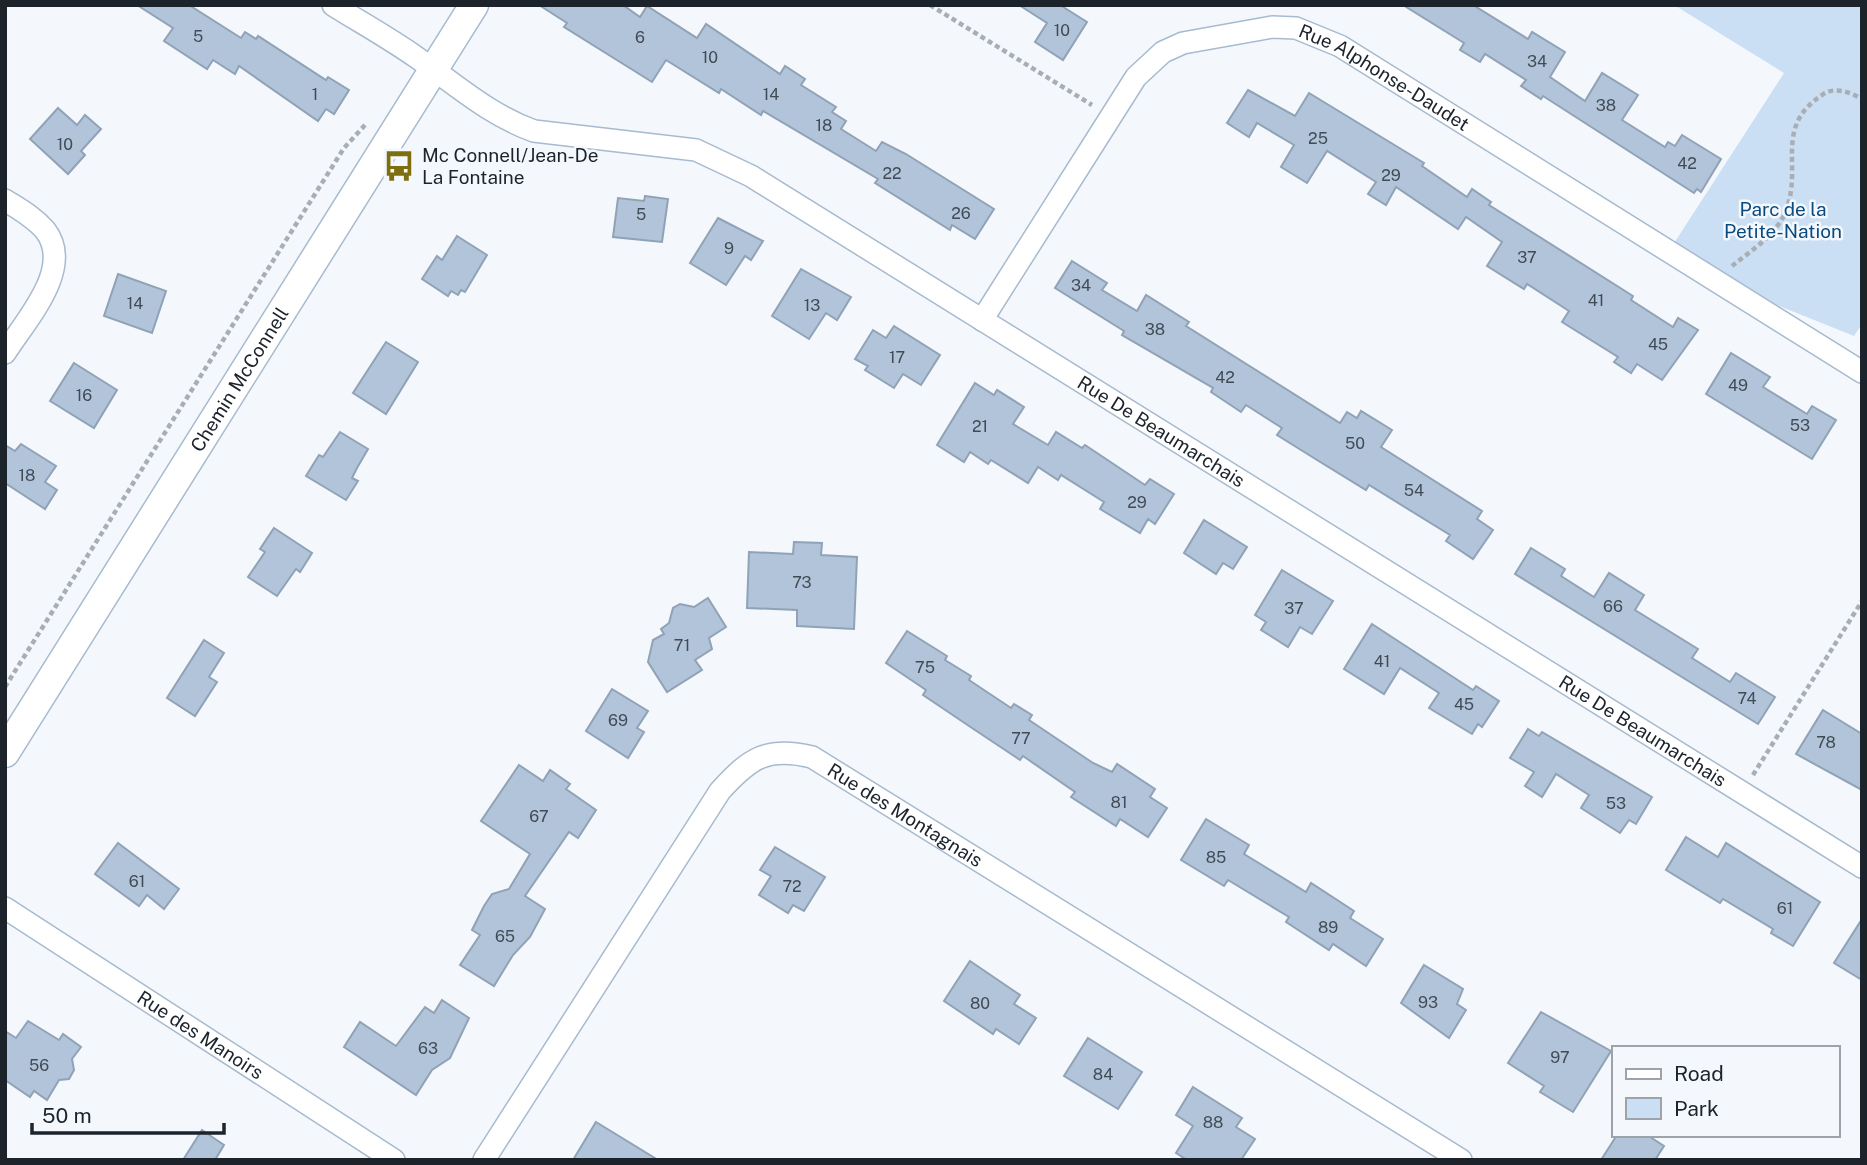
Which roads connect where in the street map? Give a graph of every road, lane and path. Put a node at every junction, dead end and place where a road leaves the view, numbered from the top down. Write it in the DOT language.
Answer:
graph roads {
  1 [pos="333,5"];
  2 [pos="474,5"];
  3 [pos="930,5"];
  4 [pos="433,70"];
  5 [pos="1862,99"];
  6 [pos="1111,116"];
  7 [pos="370,118"];
  8 [pos="5,200"];
  9 [pos="1715,280"];
  10 [pos="982,320"];
  11 [pos="5,353"];
  12 [pos="1862,372"];
  13 [pos="1862,601"];
  14 [pos="5,687"];
  15 [pos="5,752"];
  16 [pos="1742,793"];
  17 [pos="1862,867"];
  18 [pos="5,908"];
  19 [pos="394,1160"];
  20 [pos="484,1160"];
  21 [pos="1461,1160"];
  1 -- 4 [label="street, Rue De Beaumarchais"];
  2 -- 4 [label="street, Chemin McConnell"];
  3 -- 6 [label="path"];
  4 -- 10 [label="street, Rue De Beaumarchais"];
  4 -- 15 [label="street, Chemin McConnell"];
  5 -- 9 [label="path"];
  6 -- 9 [label="street, Rue Alphonse-Daudet"];
  6 -- 10 [label="street, Rue Alphonse-Daudet"];
  7 -- 14 [label="path"];
  8 -- 11 [label="street"];
  9 -- 12 [label="street, Rue Alphonse-Daudet"];
  10 -- 16 [label="street, Rue De Beaumarchais"];
  13 -- 16 [label="path"];
  16 -- 17 [label="street, Rue De Beaumarchais"];
  18 -- 19 [label="street, Rue des Manoirs"];
  20 -- 21 [label="street, Rue des Montagnais"];
}
